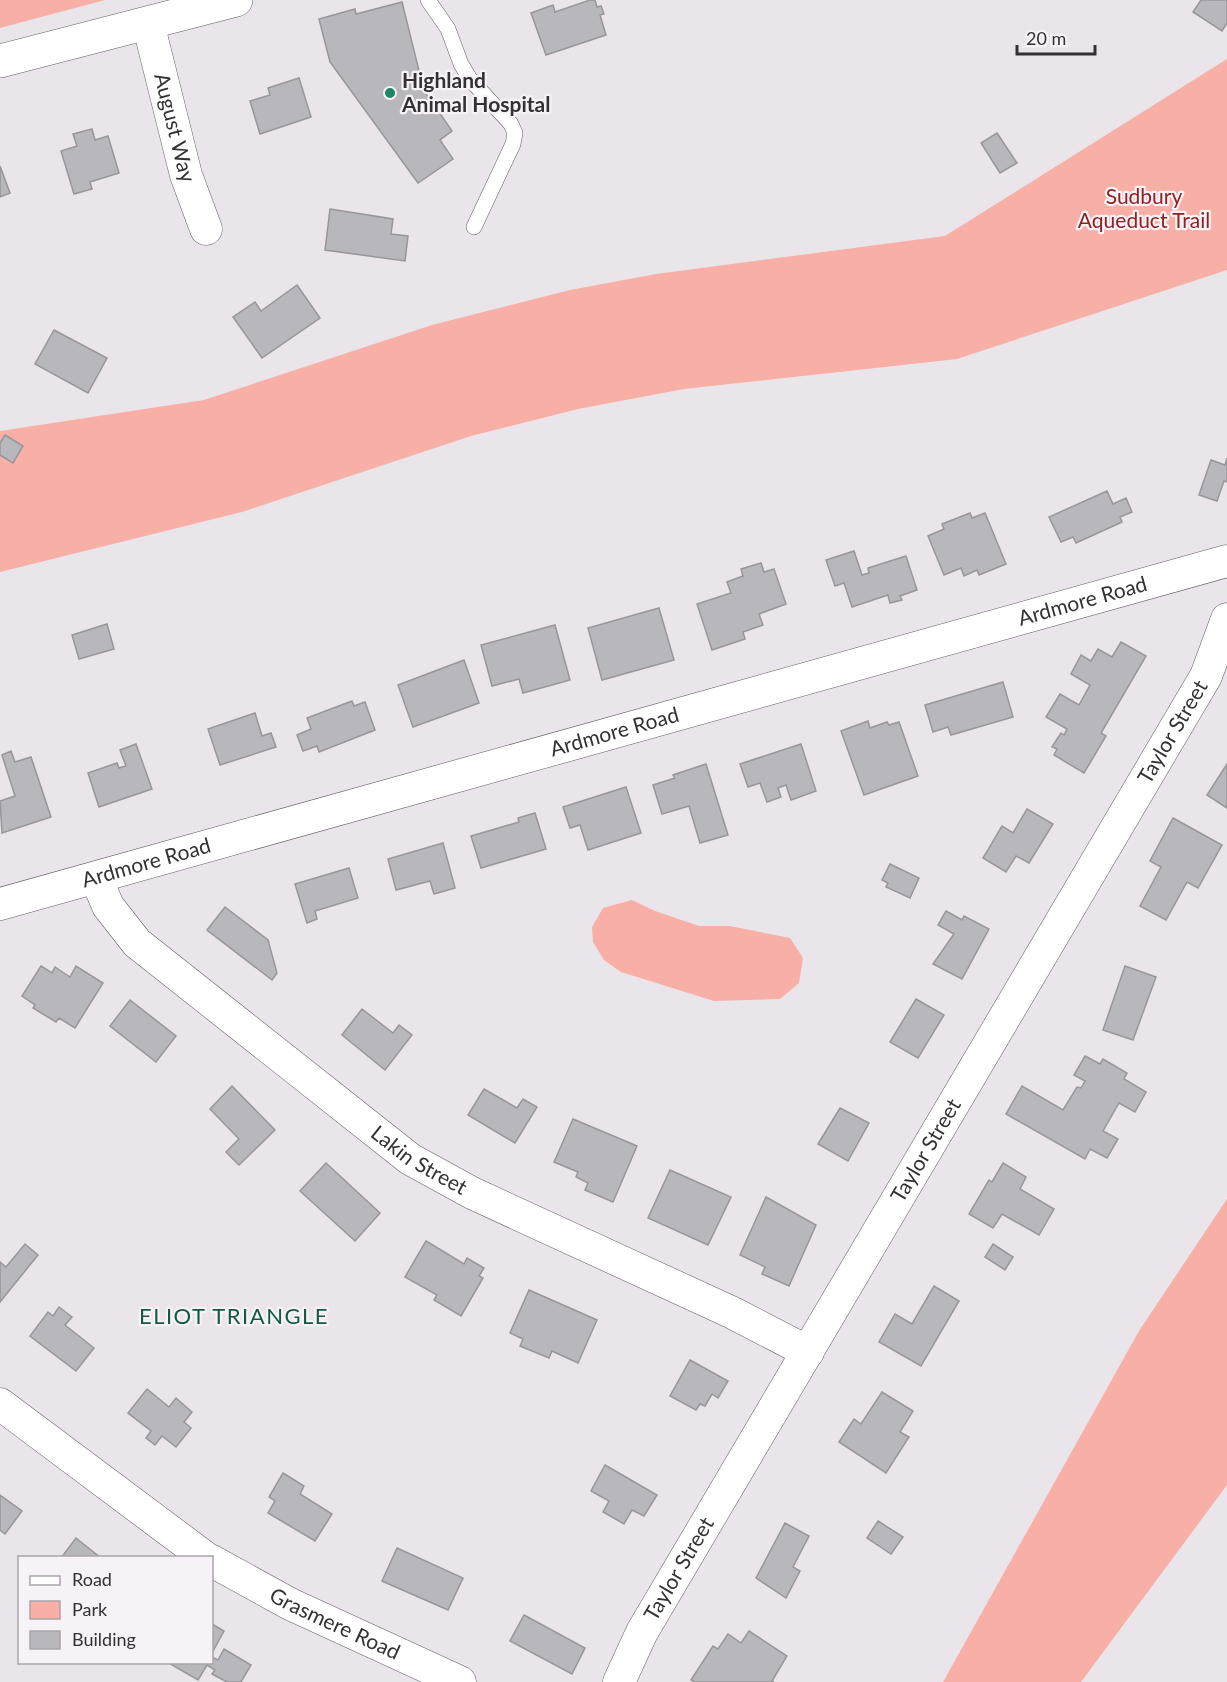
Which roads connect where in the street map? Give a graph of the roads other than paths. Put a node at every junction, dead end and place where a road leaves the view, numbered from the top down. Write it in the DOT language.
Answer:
graph roads {
  1 [pos="236,0"];
  2 [pos="428,0"];
  3 [pos="148,23"];
  4 [pos="0,61"];
  5 [pos="474,227"];
  6 [pos="206,229"];
  7 [pos="1225,568"];
  8 [pos="1227,619"];
  9 [pos="96,878"];
  10 [pos="0,904"];
  11 [pos="808,1352"];
  12 [pos="0,1404"];
  13 [pos="205,1556"];
  14 [pos="213,1562"];
  15 [pos="460,1682"];
  16 [pos="619,1682"];
  1 -- 3 [label="street"];
  2 -- 5 [label="lane"];
  3 -- 4 [label="street"];
  3 -- 6 [label="street, August Way"];
  7 -- 9 [label="street, Ardmore Road"];
  8 -- 11 [label="street, Taylor Street"];
  9 -- 10 [label="street, Ardmore Road"];
  9 -- 11 [label="street, Lakin Street"];
  11 -- 16 [label="street, Taylor Street"];
  12 -- 13 [label="street"];
  14 -- 15 [label="street, Grasmere Road"];
}
